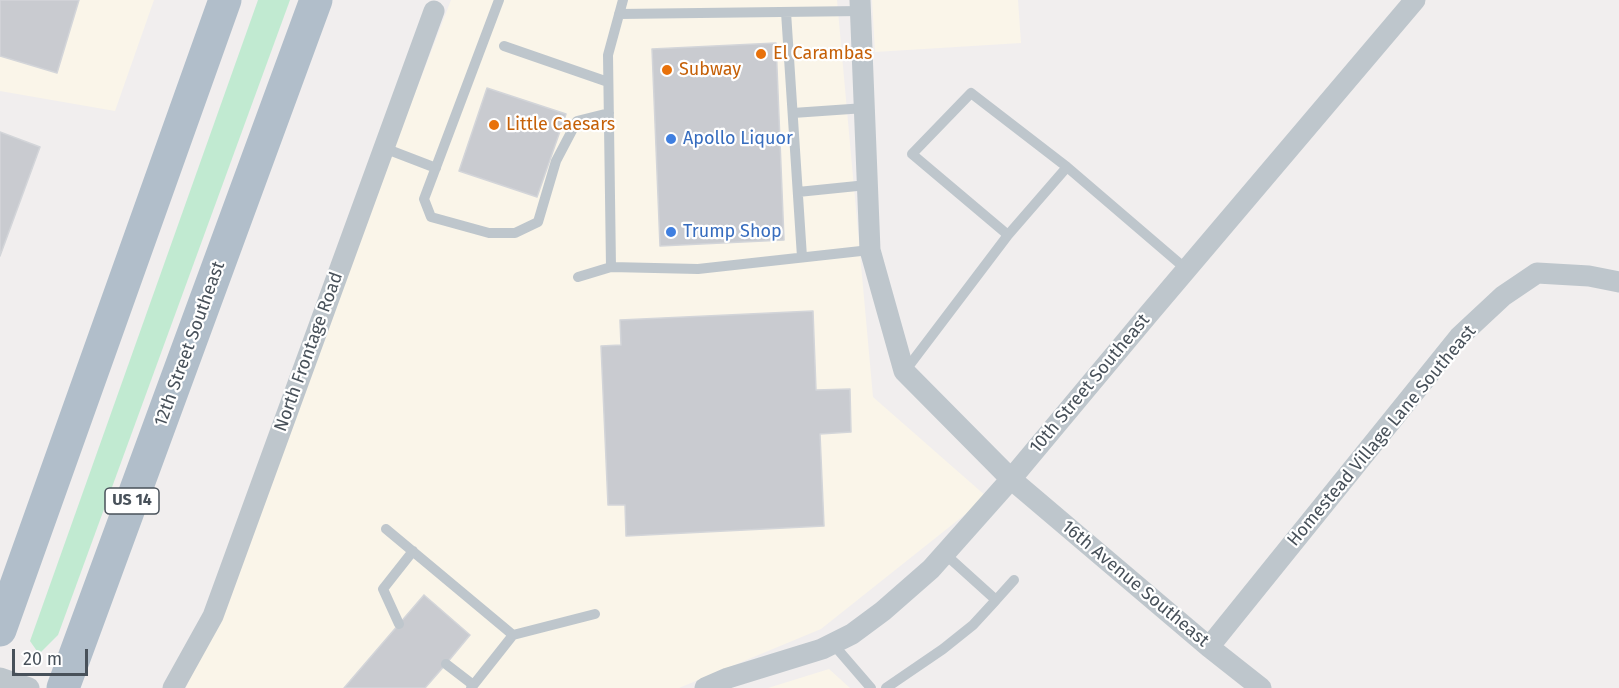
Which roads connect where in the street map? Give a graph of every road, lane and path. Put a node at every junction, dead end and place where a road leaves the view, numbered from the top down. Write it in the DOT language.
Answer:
graph roads {
  1 [pos="225,0"];
  2 [pos="316,0"];
  3 [pos="498,0"];
  4 [pos="623,0"];
  5 [pos="1415,0"];
  6 [pos="861,5"];
  7 [pos="434,12"];
  8 [pos="786,12"];
  9 [pos="619,14"];
  10 [pos="504,46"];
  11 [pos="608,82"];
  12 [pos="865,108"];
  13 [pos="609,113"];
  14 [pos="793,113"];
  15 [pos="384,148"];
  16 [pos="1067,167"];
  17 [pos="436,168"];
  18 [pos="867,185"];
  19 [pos="798,192"];
  20 [pos="1008,235"];
  21 [pos="870,250"];
  22 [pos="802,257"];
  23 [pos="611,267"];
  24 [pos="1186,269"];
  25 [pos="578,277"];
  26 [pos="1619,282"];
  27 [pos="904,371"];
  28 [pos="1011,479"];
  29 [pos="386,529"];
  30 [pos="413,551"];
  31 [pos="945,554"];
  32 [pos="1014,580"];
  33 [pos="996,600"];
  34 [pos="595,614"];
  35 [pos="399,624"];
  36 [pos="0,630"];
  37 [pos="513,635"];
  38 [pos="833,644"];
  39 [pos="1209,646"];
  40 [pos="446,664"];
  41 [pos="0,678"];
  42 [pos="471,686"];
  43 [pos="28,688"];
  44 [pos="63,688"];
  45 [pos="173,688"];
  46 [pos="705,688"];
  47 [pos="871,688"];
  48 [pos="886,688"];
  49 [pos="1261,688"];
  1 -- 36 [label="main road"];
  2 -- 44 [label="main road, 12th Street Southeast / US 14"];
  3 -- 17 [label="lane"];
  4 -- 9 [label="lane"];
  5 -- 24 [label="street, 10th Street Southeast"];
  6 -- 8 [label="lane"];
  6 -- 12 [label="street"];
  7 -- 15 [label="street, North Frontage Road"];
  8 -- 9 [label="lane"];
  8 -- 14 [label="lane"];
  9 -- 11 [label="lane"];
  10 -- 11 [label="lane"];
  11 -- 13 [label="lane"];
  12 -- 14 [label="lane"];
  12 -- 18 [label="street"];
  13 -- 17 [label="lane"];
  13 -- 23 [label="lane"];
  14 -- 19 [label="lane"];
  15 -- 17 [label="lane"];
  15 -- 45 [label="street, North Frontage Road"];
  16 -- 20 [label="lane"];
  16 -- 20 [label="lane"];
  16 -- 24 [label="lane"];
  18 -- 19 [label="lane"];
  18 -- 21 [label="street"];
  19 -- 22 [label="lane"];
  20 -- 27 [label="lane"];
  21 -- 22 [label="lane"];
  21 -- 27 [label="street"];
  22 -- 23 [label="lane"];
  23 -- 25 [label="lane"];
  24 -- 28 [label="street, 10th Street Southeast"];
  26 -- 39 [label="street, Homestead Village Lane Southeast"];
  27 -- 28 [label="street, 16th Avenue Southeast"];
  28 -- 31 [label="street, 10th Street Southeast"];
  28 -- 39 [label="street, 16th Avenue Southeast"];
  29 -- 30 [label="lane"];
  30 -- 35 [label="lane"];
  30 -- 37 [label="lane"];
  31 -- 33 [label="lane"];
  31 -- 38 [label="street, 10th Street Southeast"];
  32 -- 33 [label="lane"];
  33 -- 48 [label="lane"];
  34 -- 37 [label="lane"];
  37 -- 42 [label="lane"];
  38 -- 46 [label="street, 10th Street Southeast"];
  38 -- 47 [label="lane"];
  39 -- 49 [label="street, 16th Avenue Southeast"];
  40 -- 42 [label="lane"];
  41 -- 43 [label="street"];
}
